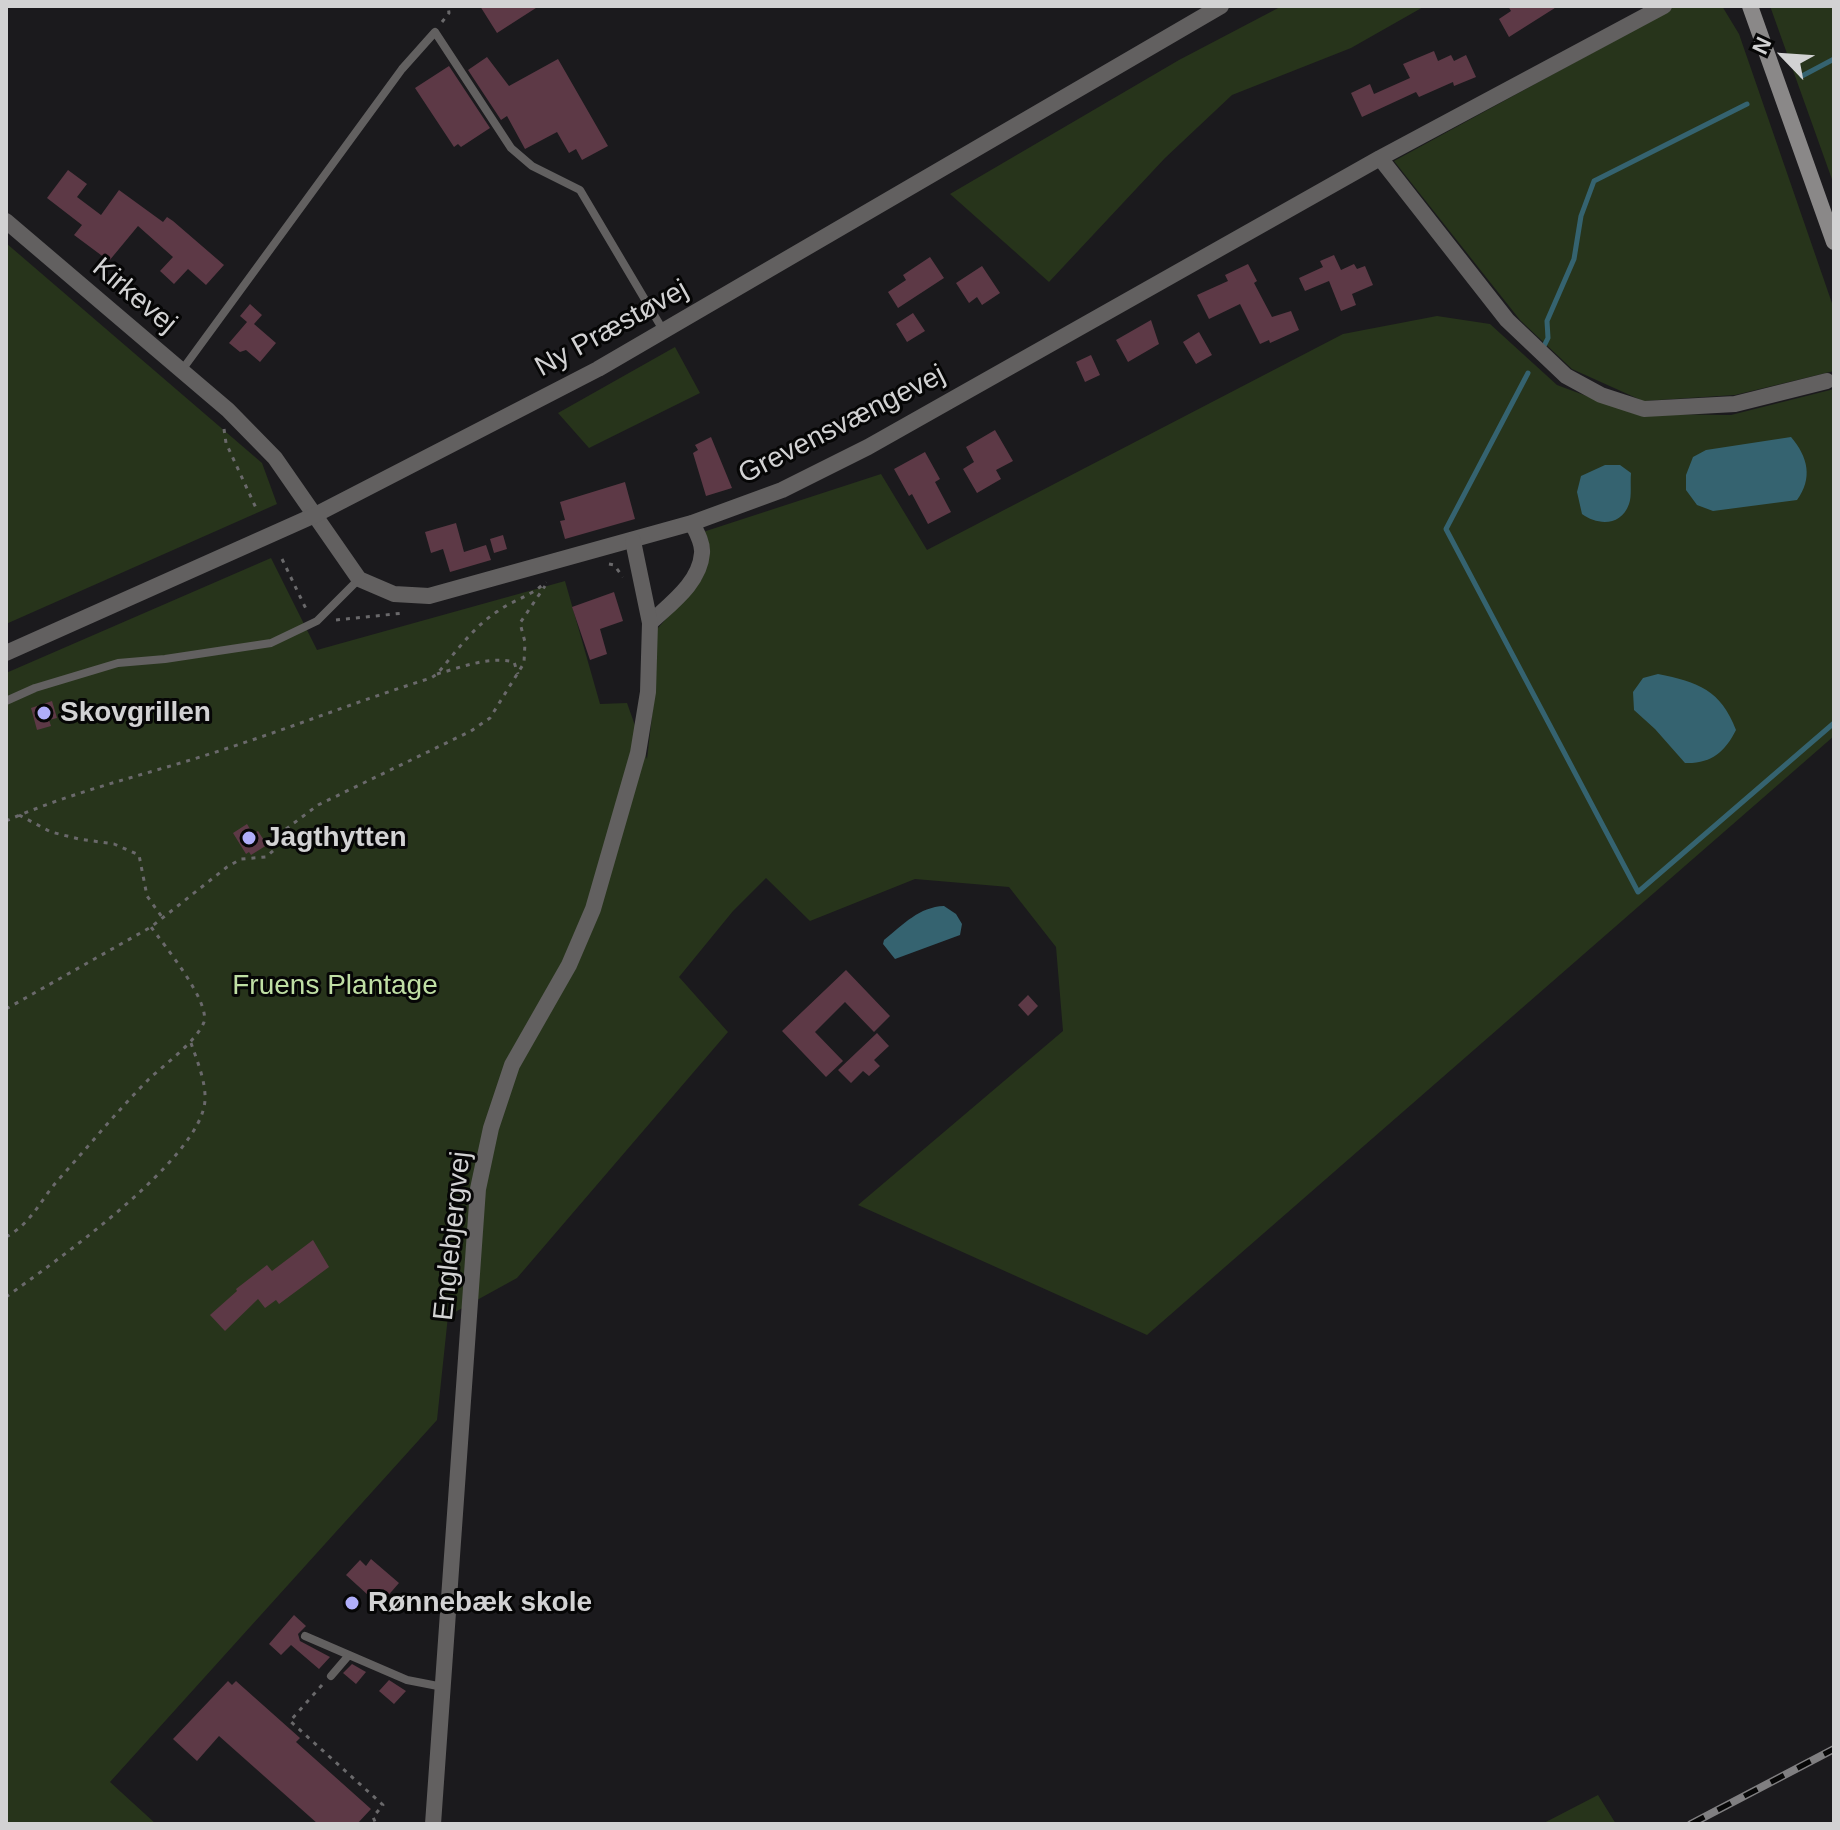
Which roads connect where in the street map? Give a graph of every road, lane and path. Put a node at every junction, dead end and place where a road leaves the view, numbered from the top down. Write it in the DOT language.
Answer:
graph roads {
  1 [pos="448,6"];
  2 [pos="1221,6"];
  3 [pos="1664,6"];
  4 [pos="1750,6"];
  5 [pos="435,32"];
  6 [pos="1380,158"];
  7 [pos="6,221"];
  8 [pos="1834,242"];
  9 [pos="664,331"];
  10 [pos="182,371"];
  11 [pos="1827,381"];
  12 [pos="228,410"];
  13 [pos="256,508"];
  14 [pos="315,515"];
  15 [pos="692,523"];
  16 [pos="633,541"];
  17 [pos="614,565"];
  18 [pos="359,579"];
  19 [pos="627,584"];
  20 [pos="650,623"];
  21 [pos="6,653"];
  22 [pos="437,674"];
  23 [pos="518,674"];
  24 [pos="6,701"];
  25 [pos="19,815"];
  26 [pos="6,821"];
  27 [pos="162,917"];
  28 [pos="151,927"];
  29 [pos="6,1009"];
  30 [pos="190,1040"];
  31 [pos="6,1237"];
  32 [pos="6,1297"];
  33 [pos="305,1636"];
  34 [pos="349,1655"];
  35 [pos="331,1676"];
  36 [pos="443,1687"];
  37 [pos="376,1824"];
  38 [pos="433,1824"];
  1 -- 5 [label="path"];
  2 -- 9 [label="street, Ny Præstøvej"];
  3 -- 6 [label="street, Grevensvængevej"];
  4 -- 8 [label="main road"];
  5 -- 9 [label="lane"];
  5 -- 10 [label="lane"];
  6 -- 11 [label="street"];
  6 -- 15 [label="street, Grevensvængevej"];
  7 -- 10 [label="street, Kirkevej"];
  9 -- 14 [label="street, Ny Præstøvej"];
  10 -- 12 [label="street, Kirkevej"];
  12 -- 13 [label="path"];
  12 -- 14 [label="street, Kirkevej"];
  14 -- 18 [label="street"];
  14 -- 21 [label="street, Ny Præstøvej"];
  15 -- 16 [label="street, Grevensvængevej"];
  15 -- 20 [label="street"];
  16 -- 18 [label="street, Grevensvængevej"];
  16 -- 20 [label="street, Englebjergvej"];
  17 -- 19 [label="path"];
  18 -- 24 [label="lane"];
  20 -- 36 [label="street, Englebjergvej"];
  22 -- 23 [label="path"];
  22 -- 23 [label="path"];
  22 -- 25 [label="path"];
  23 -- 27 [label="path"];
  25 -- 26 [label="path"];
  25 -- 27 [label="path"];
  27 -- 28 [label="path"];
  28 -- 29 [label="path"];
  28 -- 30 [label="path"];
  30 -- 31 [label="path"];
  30 -- 32 [label="path"];
  33 -- 34 [label="lane"];
  34 -- 35 [label="lane"];
  34 -- 36 [label="lane"];
  35 -- 37 [label="path"];
  36 -- 38 [label="street, Englebjergvej"];
}
